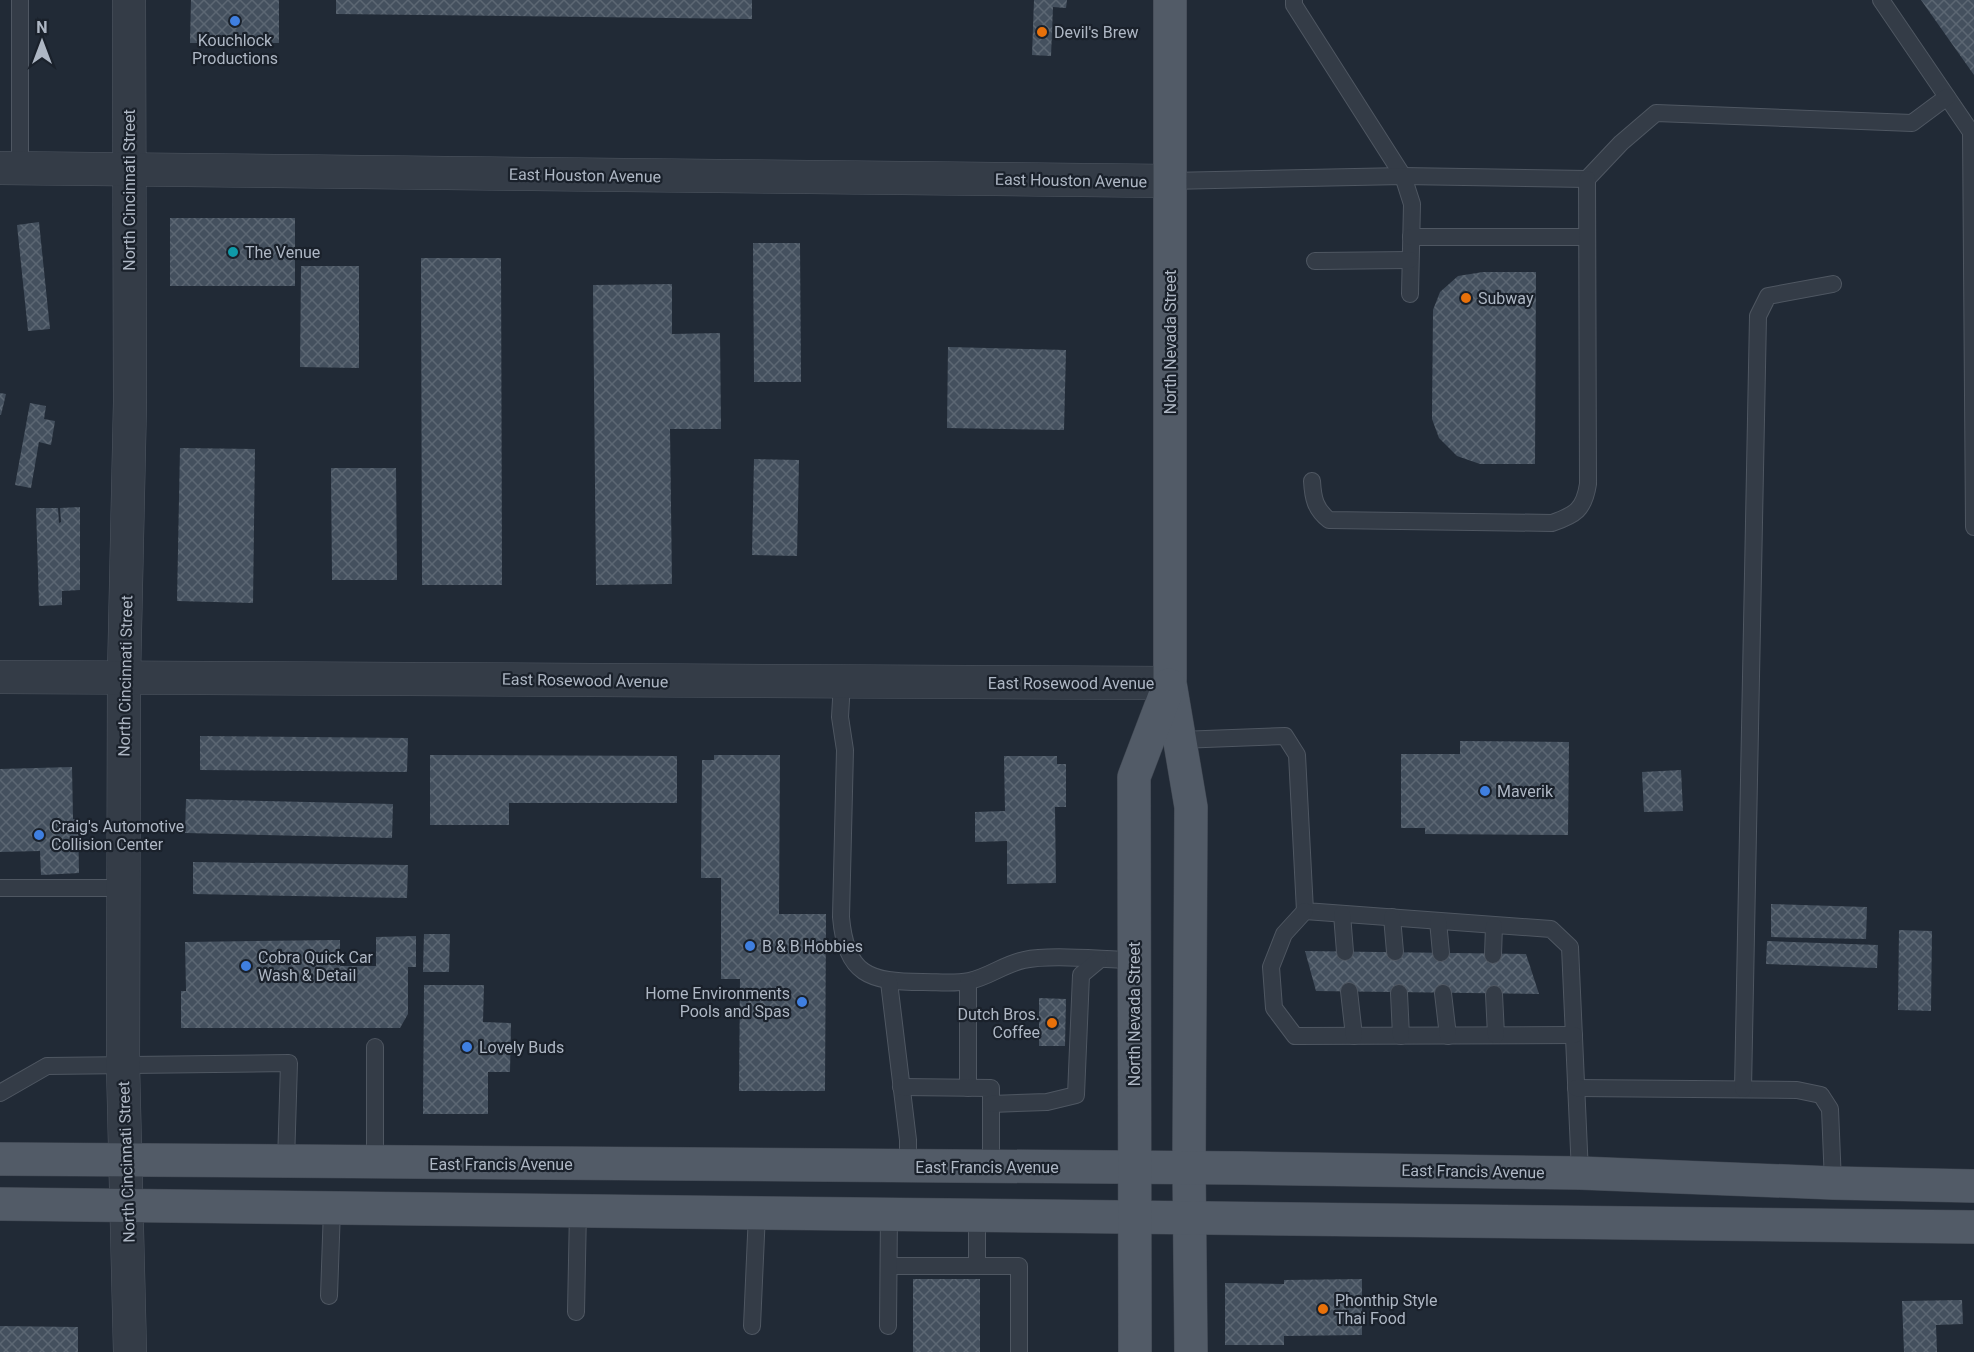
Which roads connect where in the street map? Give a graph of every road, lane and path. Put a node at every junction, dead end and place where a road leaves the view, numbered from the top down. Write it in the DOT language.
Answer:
graph roads {
  1 [pos="20,0"];
  2 [pos="129,0"];
  3 [pos="1170,0"];
  4 [pos="1294,0"];
  5 [pos="1881,0"];
  6 [pos="1947,97"];
  7 [pos="1972,131"];
  8 [pos="10,168"];
  9 [pos="129,171"];
  10 [pos="1403,176"];
  11 [pos="1587,178"];
  12 [pos="1170,182"];
  13 [pos="1411,237"];
  14 [pos="1587,237"];
  15 [pos="1410,260"];
  16 [pos="1315,261"];
  17 [pos="1833,284"];
  18 [pos="1410,294"];
  19 [pos="1312,481"];
  20 [pos="1974,527"];
  21 [pos="124,676"];
  22 [pos="0,677"];
  23 [pos="842,682"];
  24 [pos="1170,683"];
  25 [pos="1179,740"];
  26 [pos="0,888"];
  27 [pos="123,888"];
  28 [pos="1305,911"];
  29 [pos="1342,914"];
  30 [pos="1392,917"];
  31 [pos="1438,921"];
  32 [pos="1494,926"];
  33 [pos="1346,952"];
  34 [pos="1395,952"];
  35 [pos="1441,953"];
  36 [pos="1493,955"];
  37 [pos="1099,960"];
  38 [pos="1134,960"];
  39 [pos="889,982"];
  40 [pos="968,982"];
  41 [pos="1349,992"];
  42 [pos="1399,993"];
  43 [pos="1443,993"];
  44 [pos="1494,994"];
  45 [pos="1496,1035"];
  46 [pos="1574,1035"];
  47 [pos="1354,1036"];
  48 [pos="1401,1036"];
  49 [pos="1448,1036"];
  50 [pos="375,1047"];
  51 [pos="123,1065"];
  52 [pos="902,1087"];
  53 [pos="968,1088"];
  54 [pos="1576,1088"];
  55 [pos="1743,1089"];
  56 [pos="0,1093"];
  57 [pos="991,1104"];
  58 [pos="0,1159"];
  59 [pos="125,1161"];
  60 [pos="286,1162"];
  61 [pos="375,1163"];
  62 [pos="991,1166"];
  63 [pos="908,1167"];
  64 [pos="1134,1167"];
  65 [pos="1189,1167"];
  66 [pos="1580,1173"];
  67 [pos="1833,1183"];
  68 [pos="1974,1186"];
  69 [pos="0,1204"];
  70 [pos="127,1205"];
  71 [pos="332,1208"];
  72 [pos="578,1210"];
  73 [pos="757,1213"];
  74 [pos="889,1214"];
  75 [pos="977,1215"];
  76 [pos="1134,1217"];
  77 [pos="1190,1218"];
  78 [pos="1974,1227"];
  79 [pos="889,1266"];
  80 [pos="977,1266"];
  81 [pos="329,1296"];
  82 [pos="576,1312"];
  83 [pos="752,1326"];
  84 [pos="888,1326"];
  85 [pos="130,1352"];
  86 [pos="1019,1352"];
  87 [pos="1135,1352"];
  88 [pos="1191,1352"];
  1 -- 8 [label="lane"];
  2 -- 9 [label="street, North Cincinnati Street"];
  3 -- 12 [label="main road, North Nevada Street"];
  4 -- 10 [label="lane"];
  5 -- 6 [label="lane"];
  6 -- 7 [label="lane"];
  6 -- 11 [label="lane"];
  7 -- 20 [label="lane"];
  8 -- 9 [label="street, East Houston Avenue"];
  9 -- 12 [label="street, East Houston Avenue"];
  9 -- 21 [label="street, North Cincinnati Street"];
  10 -- 11 [label="lane"];
  10 -- 12 [label="lane"];
  10 -- 13 [label="lane"];
  11 -- 14 [label="lane"];
  12 -- 24 [label="main road, North Nevada Street"];
  13 -- 14 [label="lane"];
  13 -- 15 [label="lane"];
  14 -- 19 [label="lane"];
  15 -- 16 [label="lane"];
  15 -- 18 [label="lane"];
  17 -- 55 [label="lane"];
  21 -- 22 [label="street, East Rosewood Avenue"];
  21 -- 23 [label="street, East Rosewood Avenue"];
  21 -- 27 [label="street, North Cincinnati Street"];
  23 -- 24 [label="street, East Rosewood Avenue"];
  23 -- 39 [label="lane"];
  24 -- 25 [label="main road, North Nevada Street"];
  24 -- 38 [label="main road, North Nevada Street"];
  25 -- 28 [label="lane"];
  25 -- 65 [label="main road, North Nevada Street"];
  26 -- 27 [label="lane"];
  27 -- 51 [label="street, North Cincinnati Street"];
  28 -- 29 [label="lane"];
  28 -- 47 [label="lane"];
  29 -- 30 [label="lane"];
  29 -- 33 [label="lane"];
  30 -- 31 [label="lane"];
  30 -- 34 [label="lane"];
  31 -- 32 [label="lane"];
  31 -- 35 [label="lane"];
  32 -- 36 [label="lane"];
  32 -- 46 [label="lane"];
  37 -- 38 [label="lane"];
  37 -- 40 [label="lane"];
  37 -- 57 [label="lane"];
  38 -- 64 [label="main road, North Nevada Street"];
  39 -- 40 [label="lane"];
  39 -- 52 [label="lane"];
  40 -- 53 [label="lane"];
  41 -- 47 [label="lane"];
  42 -- 48 [label="lane"];
  43 -- 49 [label="lane"];
  44 -- 45 [label="lane"];
  45 -- 46 [label="lane"];
  45 -- 49 [label="lane"];
  46 -- 54 [label="lane"];
  47 -- 48 [label="lane"];
  48 -- 49 [label="lane"];
  50 -- 61 [label="lane"];
  51 -- 56 [label="lane"];
  51 -- 59 [label="street, North Cincinnati Street"];
  51 -- 60 [label="lane"];
  52 -- 53 [label="lane"];
  52 -- 63 [label="lane"];
  53 -- 57 [label="lane"];
  54 -- 55 [label="lane"];
  54 -- 66 [label="lane"];
  55 -- 67 [label="lane"];
  57 -- 62 [label="lane"];
  58 -- 59 [label="main road, East Francis Avenue"];
  59 -- 60 [label="main road, East Francis Avenue"];
  59 -- 70 [label="street, North Cincinnati Street"];
  60 -- 61 [label="main road, East Francis Avenue"];
  61 -- 63 [label="main road, East Francis Avenue"];
  62 -- 63 [label="main road, East Francis Avenue"];
  62 -- 64 [label="main road, East Francis Avenue"];
  64 -- 65 [label="main road, East Francis Avenue"];
  64 -- 76 [label="main road, North Nevada Street"];
  65 -- 66 [label="main road, East Francis Avenue"];
  65 -- 77 [label="main road, North Nevada Street"];
  66 -- 67 [label="main road, East Francis Avenue"];
  67 -- 68 [label="main road, East Francis Avenue"];
  69 -- 70 [label="main road"];
  70 -- 71 [label="main road"];
  70 -- 85 [label="street, North Cincinnati Street"];
  71 -- 72 [label="main road"];
  71 -- 81 [label="lane"];
  72 -- 73 [label="main road"];
  72 -- 82 [label="lane"];
  73 -- 74 [label="main road"];
  73 -- 83 [label="lane"];
  74 -- 75 [label="main road"];
  74 -- 79 [label="lane"];
  75 -- 76 [label="main road"];
  75 -- 80 [label="lane"];
  76 -- 77 [label="main road"];
  76 -- 87 [label="main road, North Nevada Street"];
  77 -- 78 [label="main road"];
  77 -- 88 [label="main road, North Nevada Street"];
  79 -- 80 [label="lane"];
  79 -- 84 [label="lane"];
  80 -- 86 [label="lane"];
}
